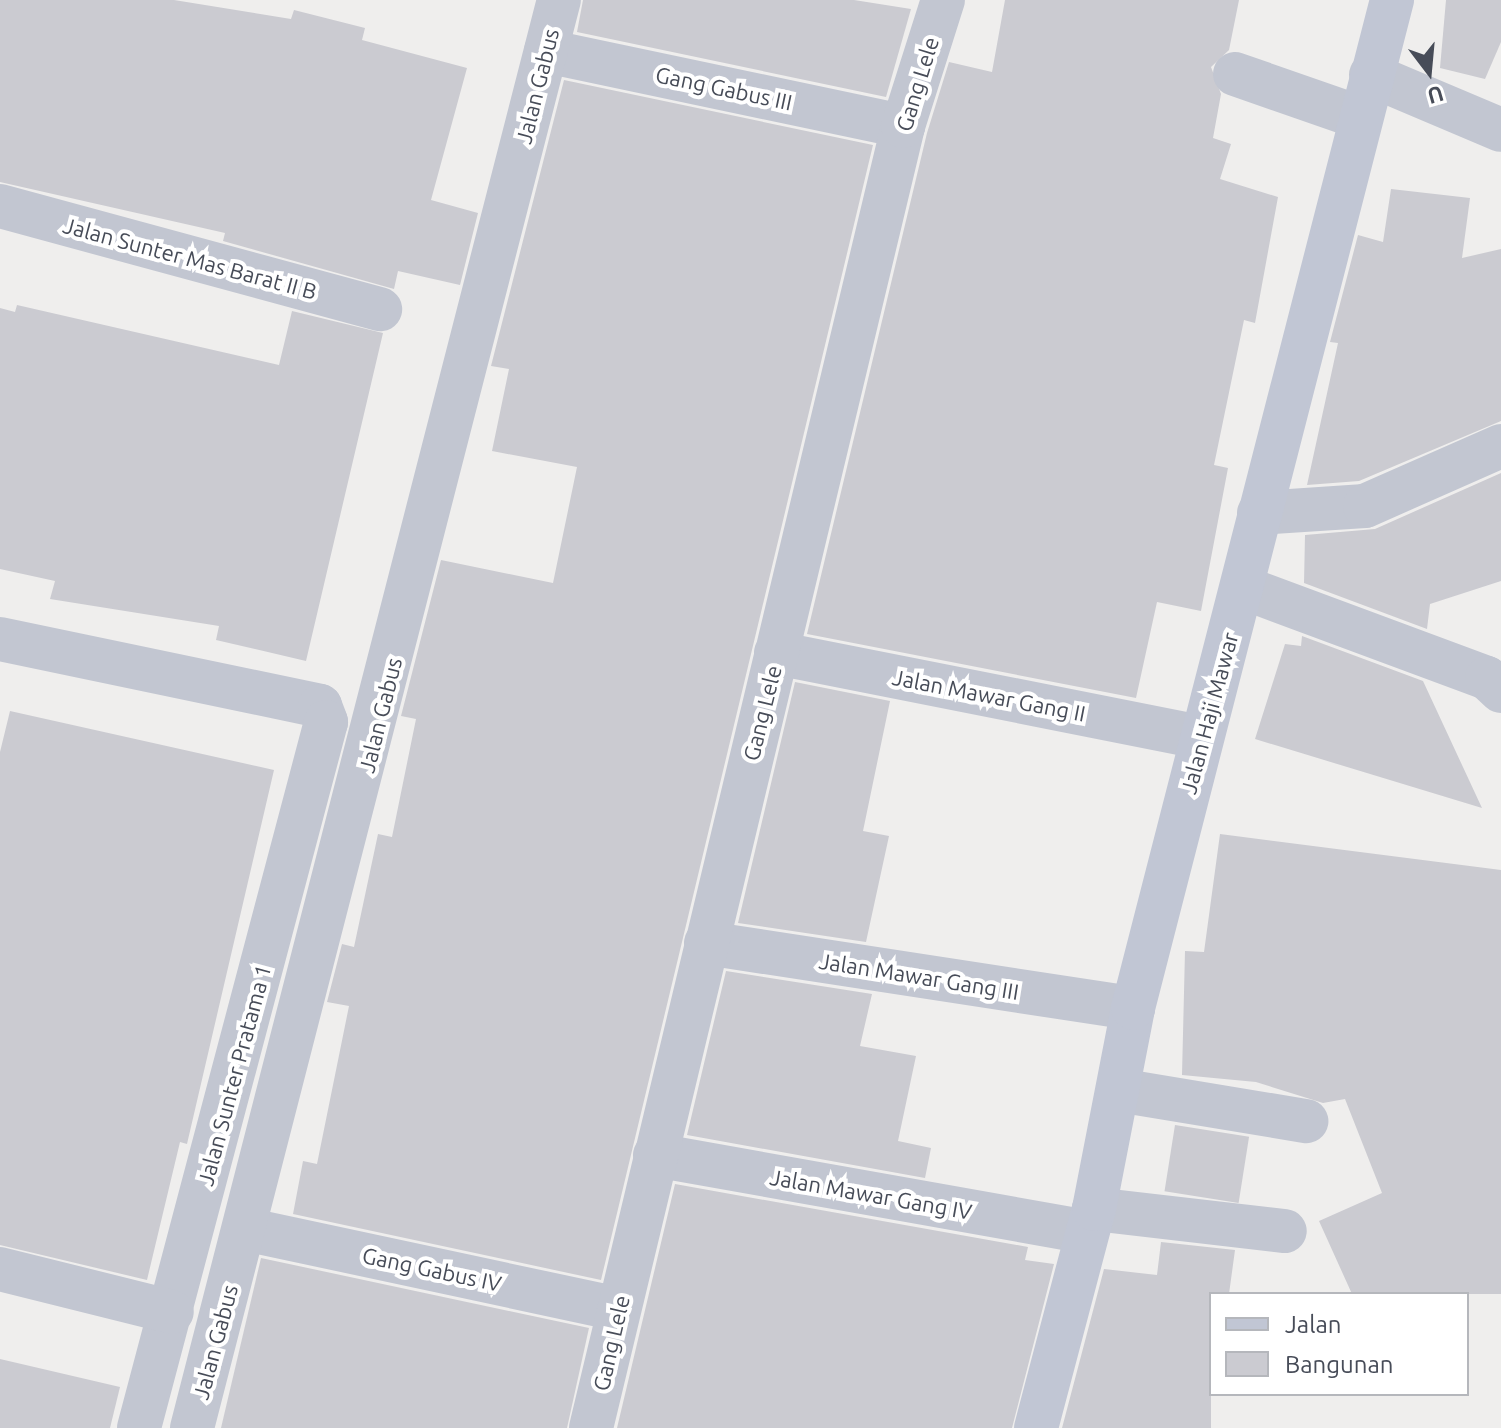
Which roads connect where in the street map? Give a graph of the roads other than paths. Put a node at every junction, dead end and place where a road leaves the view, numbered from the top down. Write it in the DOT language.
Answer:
graph roads {
  1 [pos="559,0"];
  2 [pos="943,0"];
  3 [pos="1392,0"];
  4 [pos="546,51"];
  5 [pos="1235,74"];
  6 [pos="1371,75"];
  7 [pos="1361,118"];
  8 [pos="903,126"];
  9 [pos="1501,130"];
  10 [pos="0,206"];
  11 [pos="380,309"];
  12 [pos="1501,446"];
  13 [pos="1259,513"];
  14 [pos="1242,587"];
  15 [pos="0,639"];
  16 [pos="776,653"];
  17 [pos="1501,691"];
  18 [pos="1202,737"];
  19 [pos="706,943"];
  20 [pos="1133,1008"];
  21 [pos="1118,1090"];
  22 [pos="1306,1121"];
  23 [pos="655,1155"];
  24 [pos="1090,1220"];
  25 [pos="245,1229"];
  26 [pos="1285,1231"];
  27 [pos="0,1269"];
  28 [pos="618,1309"];
  29 [pos="172,1312"];
  30 [pos="139,1428"];
  31 [pos="192,1428"];
  32 [pos="591,1428"];
  33 [pos="1036,1428"];
  1 -- 4 [label="street, Jalan Gabus"];
  2 -- 8 [label="street, Gang Lele"];
  3 -- 6 [label="street, Jalan Haji Mawar"];
  4 -- 8 [label="street, Gang Gabus III"];
  4 -- 25 [label="street, Jalan Gabus"];
  5 -- 7 [label="street"];
  6 -- 7 [label="street, Jalan Haji Mawar"];
  6 -- 9 [label="street"];
  7 -- 13 [label="street, Jalan Haji Mawar"];
  8 -- 16 [label="street, Gang Lele"];
  10 -- 11 [label="street, Jalan Sunter Mas Barat II B"];
  12 -- 13 [label="street"];
  13 -- 14 [label="street, Jalan Haji Mawar"];
  14 -- 17 [label="street"];
  14 -- 18 [label="street, Jalan Haji Mawar"];
  15 -- 29 [label="street, Jalan Sunter Pratama 1"];
  16 -- 18 [label="street, Jalan Mawar Gang II"];
  16 -- 19 [label="street, Gang Lele"];
  18 -- 20 [label="street, Jalan Haji Mawar"];
  19 -- 20 [label="street, Jalan Mawar Gang III"];
  19 -- 23 [label="street, Gang Lele"];
  20 -- 21 [label="street, Jalan Haji Mawar"];
  21 -- 22 [label="street"];
  21 -- 24 [label="street, Jalan Haji Mawar"];
  23 -- 24 [label="street, Jalan Mawar Gang IV"];
  23 -- 28 [label="street, Gang Lele"];
  24 -- 26 [label="street, Jalan Mawar Gang IV"];
  24 -- 33 [label="street, Jalan Haji Mawar"];
  25 -- 28 [label="street, Gang Gabus IV"];
  25 -- 31 [label="street, Jalan Gabus"];
  27 -- 29 [label="street"];
  28 -- 32 [label="street, Gang Lele"];
  29 -- 30 [label="street, Jalan Sunter Pratama 1"];
}
